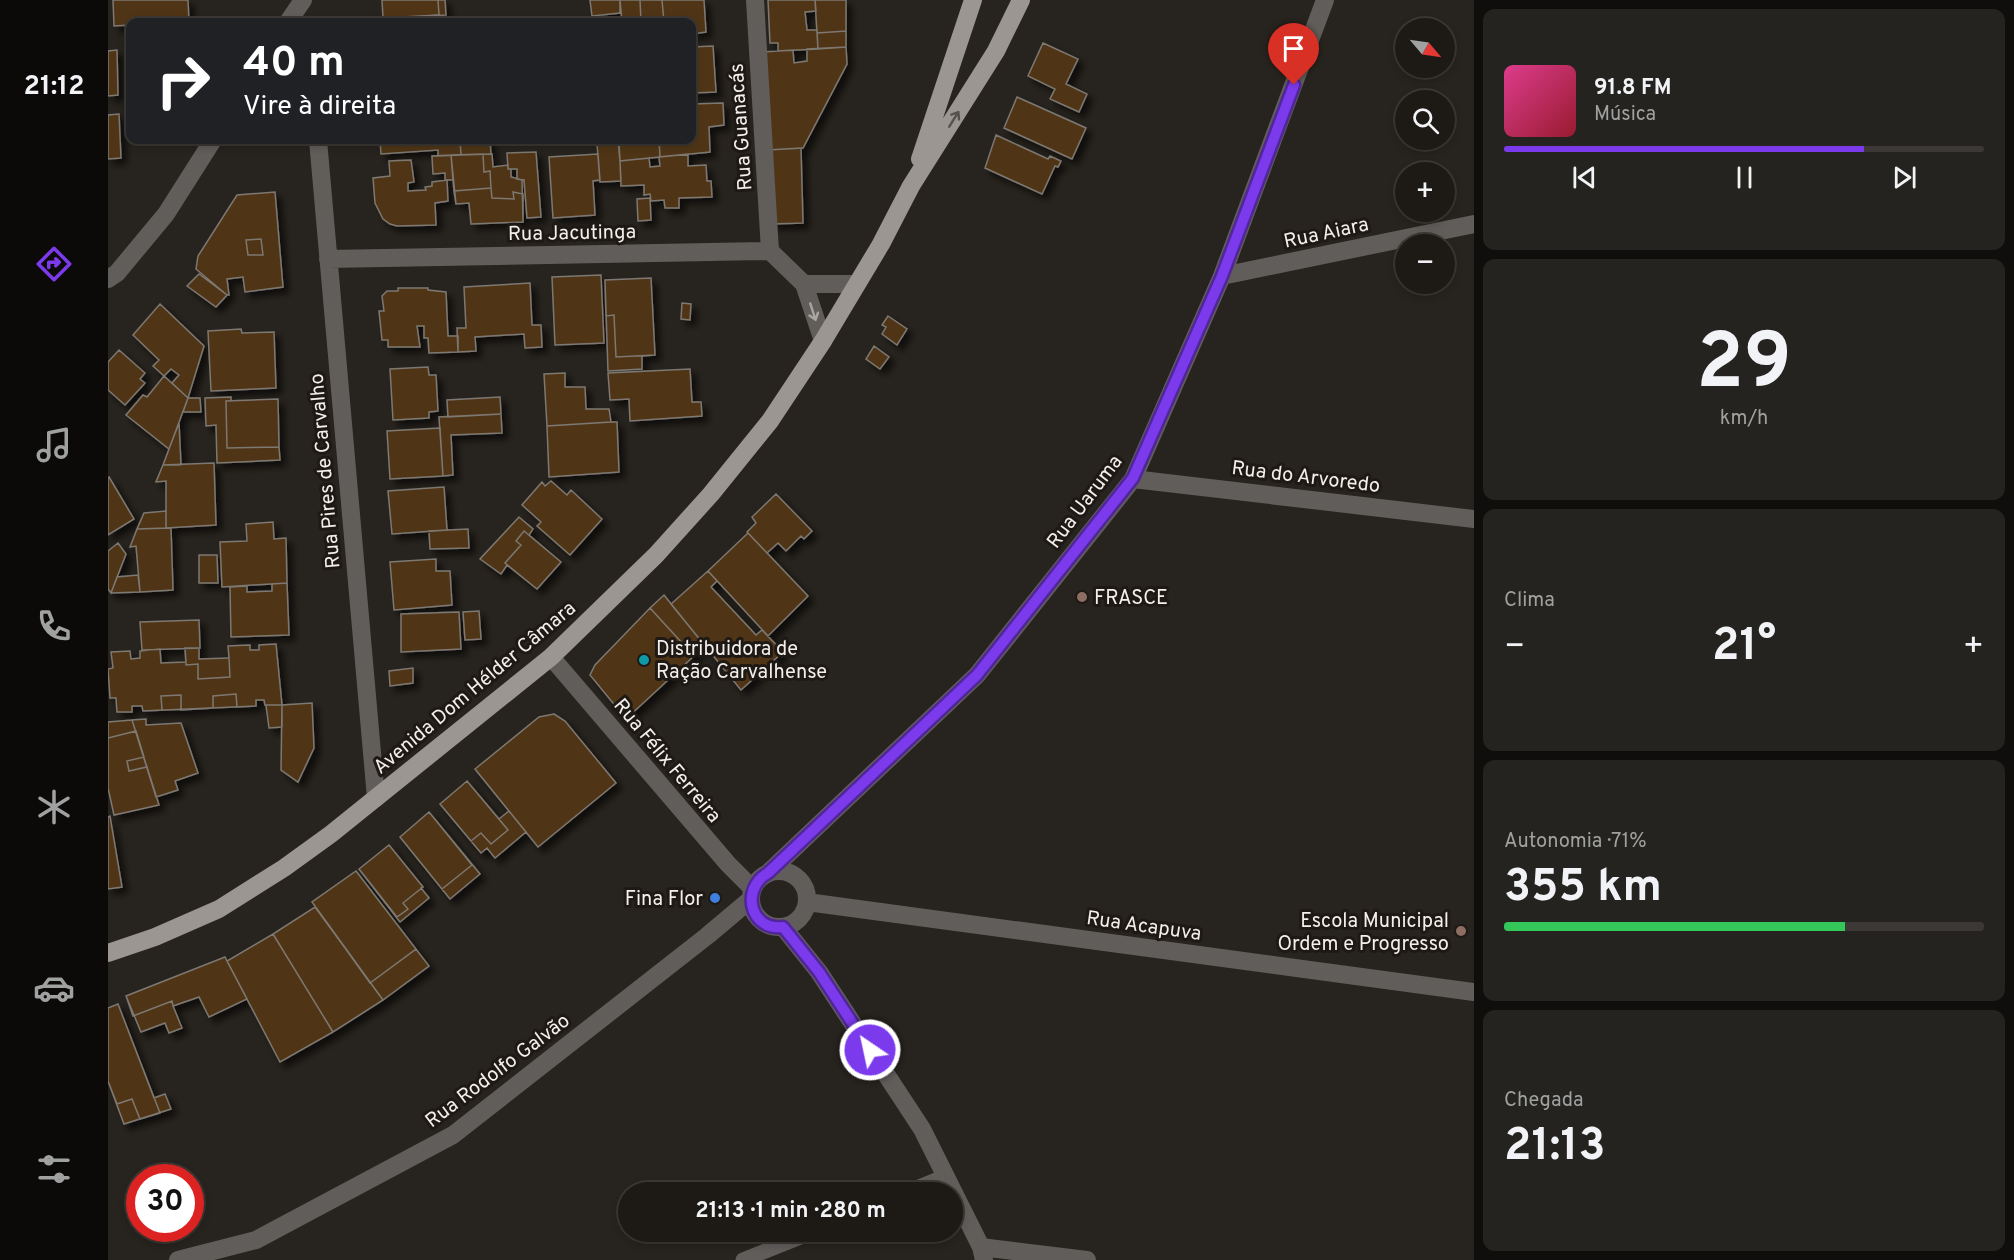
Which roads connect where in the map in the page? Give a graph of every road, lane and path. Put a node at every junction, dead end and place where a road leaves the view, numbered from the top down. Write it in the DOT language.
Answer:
graph roads {
  1 [pos="304,0"];
  2 [pos="755,0"];
  3 [pos="973,0"];
  4 [pos="1021,0"];
  5 [pos="1325,0"];
  6 [pos="291,18"];
  7 [pos="307,18"];
  8 [pos="210,144"];
  9 [pos="318,144"];
  10 [pos="911,186"];
  11 [pos="1474,224"];
  12 [pos="770,251"];
  13 [pos="328,258"];
  14 [pos="1222,276"];
  15 [pos="108,279"];
  16 [pos="804,284"];
  17 [pos="857,285"];
  18 [pos="823,341"];
  19 [pos="1133,478"];
  20 [pos="1474,519"];
  21 [pos="551,657"];
  22 [pos="376,798"];
  23 [pos="768,873"];
  24 [pos="752,894"];
  25 [pos="807,902"];
  26 [pos="783,927"];
  27 [pos="108,953"];
  28 [pos="1474,992"];
  29 [pos="946,1176"];
  30 [pos="931,1182"];
  31 [pos="788,1242"];
  32 [pos="982,1254"];
  33 [pos="178,1260"];
  34 [pos="743,1260"];
  35 [pos="1087,1260"];
  1 -- 6 [label="street"];
  1 -- 7 [label="street"];
  2 -- 12 [label="street, Rua Guanacás"];
  3 -- 10 [label="main road, Avenida Dom Hélder Câmara"];
  10 -- 4 [label="main road, Avenida Dom Hélder Câmara, one-way"];
  5 -- 14 [label="street, Rua Uaruma"];
  8 -- 15 [label="street"];
  9 -- 13 [label="street, Rua Pires de Carvalho"];
  10 -- 17 [label="main road, Avenida Dom Hélder Câmara"];
  11 -- 14 [label="street, Rua Aiara"];
  12 -- 13 [label="street, Rua Jacutinga"];
  12 -- 16 [label="street"];
  13 -- 22 [label="street, Rua Pires de Carvalho"];
  14 -- 19 [label="street, Rua Uaruma"];
  16 -- 17 [label="street"];
  16 -- 18 [label="street, one-way"];
  17 -- 18 [label="main road, Avenida Dom Hélder Câmara"];
  18 -- 21 [label="main road, Avenida Dom Hélder Câmara"];
  19 -- 20 [label="street, Rua do Arvoredo"];
  19 -- 23 [label="street, Rua Uaruma"];
  21 -- 22 [label="main road, Avenida Dom Hélder Câmara"];
  21 -- 24 [label="street, Rua Félix Ferreira"];
  22 -- 27 [label="main road, Avenida Dom Hélder Câmara"];
  23 -- 24 [label="street"];
  23 -- 25 [label="street"];
  24 -- 26 [label="street"];
  24 -- 33 [label="street, Rua Rodolfo Galvão"];
  25 -- 26 [label="street"];
  25 -- 28 [label="street, Rua Acapuva"];
  26 -- 29 [label="street"];
  29 -- 30 [label="lane"];
  29 -- 32 [label="street"];
  31 -- 34 [label="lane"];
  32 -- 35 [label="street"];
}
